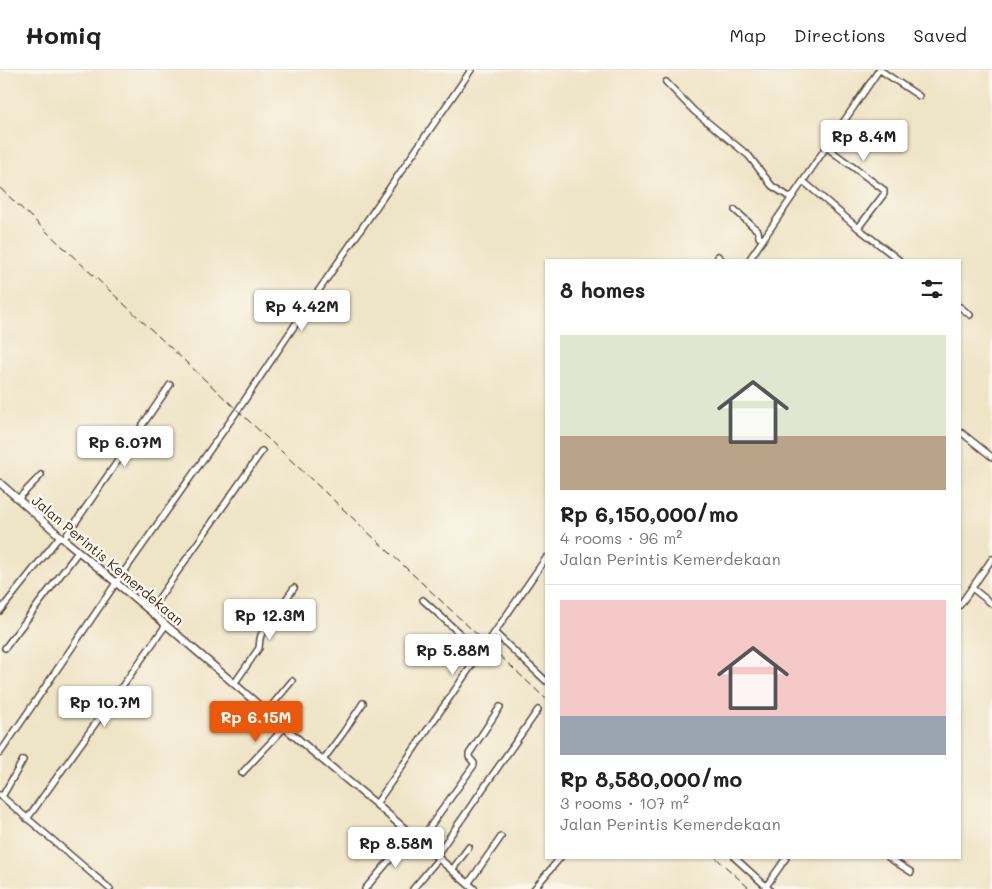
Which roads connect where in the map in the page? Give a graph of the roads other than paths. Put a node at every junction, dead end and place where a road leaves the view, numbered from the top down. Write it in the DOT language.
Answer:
graph roads {
  1 [pos="471,70"];
  2 [pos="879,70"];
  3 [pos="666,82"];
  4 [pos="919,96"];
  5 [pos="826,147"];
  6 [pos="803,182"];
  7 [pos="791,198"];
  8 [pos="735,210"];
  9 [pos="858,228"];
  10 [pos="763,240"];
  11 [pos="750,259"];
  12 [pos="898,259"];
  13 [pos="961,308"];
  14 [pos="970,315"];
  15 [pos="170,385"];
  16 [pos="962,433"];
  17 [pos="262,451"];
  18 [pos="992,457"];
  19 [pos="42,475"];
  20 [pos="0,483"];
  21 [pos="18,499"];
  22 [pos="62,538"];
  23 [pos="78,552"];
  24 [pos="545,559"];
  25 [pos="992,559"];
  26 [pos="116,583"];
  27 [pos="294,588"];
  28 [pos="972,588"];
  29 [pos="423,600"];
  30 [pos="961,604"];
  31 [pos="992,604"];
  32 [pos="0,611"];
  33 [pos="150,611"];
  34 [pos="166,625"];
  35 [pos="495,633"];
  36 [pos="5,648"];
  37 [pos="481,653"];
  38 [pos="545,680"];
  39 [pos="292,681"];
  40 [pos="234,684"];
  41 [pos="363,703"];
  42 [pos="500,707"];
  43 [pos="538,710"];
  44 [pos="267,711"];
  45 [pos="284,727"];
  46 [pos="0,753"];
  47 [pos="23,760"];
  48 [pos="323,760"];
  49 [pos="242,773"];
  50 [pos="1,796"];
  51 [pos="376,804"];
  52 [pos="27,819"];
  53 [pos="411,836"];
  54 [pos="500,837"];
  55 [pos="419,842"];
  56 [pos="469,847"];
  57 [pos="437,857"];
  58 [pos="559,859"];
  59 [pos="736,859"];
  60 [pos="785,859"];
  61 [pos="891,859"];
  62 [pos="452,870"];
  63 [pos="911,872"];
  64 [pos="468,884"];
  65 [pos="766,888"];
  66 [pos="110,889"];
  67 [pos="365,889"];
  68 [pos="413,889"];
  69 [pos="474,889"];
  70 [pos="534,889"];
  1 -- 26 [label="street"];
  2 -- 4 [label="street"];
  2 -- 5 [label="street"];
  3 -- 7 [label="street"];
  5 -- 6 [label="street"];
  5 -- 9 [label="street"];
  6 -- 7 [label="street"];
  6 -- 9 [label="street"];
  7 -- 10 [label="street"];
  8 -- 10 [label="street"];
  9 -- 12 [label="street"];
  10 -- 11 [label="street"];
  13 -- 14 [label="street"];
  15 -- 22 [label="street"];
  16 -- 18 [label="street"];
  17 -- 33 [label="street"];
  19 -- 21 [label="street"];
  20 -- 21 [label="street, Jalan Perintis Kemerdekaan"];
  21 -- 22 [label="street, Jalan Perintis Kemerdekaan"];
  22 -- 23 [label="street, Jalan Perintis Kemerdekaan"];
  22 -- 32 [label="street"];
  23 -- 26 [label="street, Jalan Perintis Kemerdekaan"];
  23 -- 36 [label="street"];
  24 -- 35 [label="street"];
  25 -- 28 [label="street"];
  26 -- 33 [label="street, Jalan Perintis Kemerdekaan"];
  26 -- 46 [label="street"];
  27 -- 40 [label="street"];
  28 -- 30 [label="street"];
  28 -- 31 [label="street"];
  29 -- 37 [label="street"];
  33 -- 34 [label="street, Jalan Perintis Kemerdekaan"];
  34 -- 40 [label="street, Jalan Perintis Kemerdekaan"];
  34 -- 52 [label="street"];
  35 -- 37 [label="street"];
  35 -- 38 [label="street"];
  37 -- 51 [label="street"];
  39 -- 44 [label="street"];
  40 -- 44 [label="street, Jalan Perintis Kemerdekaan"];
  41 -- 48 [label="street"];
  42 -- 55 [label="street"];
  43 -- 57 [label="street"];
  44 -- 45 [label="street, Jalan Perintis Kemerdekaan"];
  45 -- 48 [label="street, Jalan Perintis Kemerdekaan"];
  45 -- 49 [label="street"];
  47 -- 50 [label="street"];
  48 -- 51 [label="street, Jalan Perintis Kemerdekaan"];
  50 -- 52 [label="street"];
  51 -- 53 [label="street, Jalan Perintis Kemerdekaan"];
  52 -- 66 [label="street"];
  53 -- 55 [label="street, Jalan Perintis Kemerdekaan"];
  53 -- 67 [label="street"];
  54 -- 64 [label="street"];
  55 -- 57 [label="street, Jalan Perintis Kemerdekaan"];
  56 -- 62 [label="street"];
  57 -- 62 [label="street, Jalan Perintis Kemerdekaan"];
  57 -- 68 [label="street"];
  58 -- 70 [label="street"];
  59 -- 65 [label="street"];
  60 -- 65 [label="street"];
  61 -- 63 [label="street"];
  62 -- 64 [label="street, Jalan Perintis Kemerdekaan"];
  64 -- 69 [label="street, Jalan Perintis Kemerdekaan"];
}
